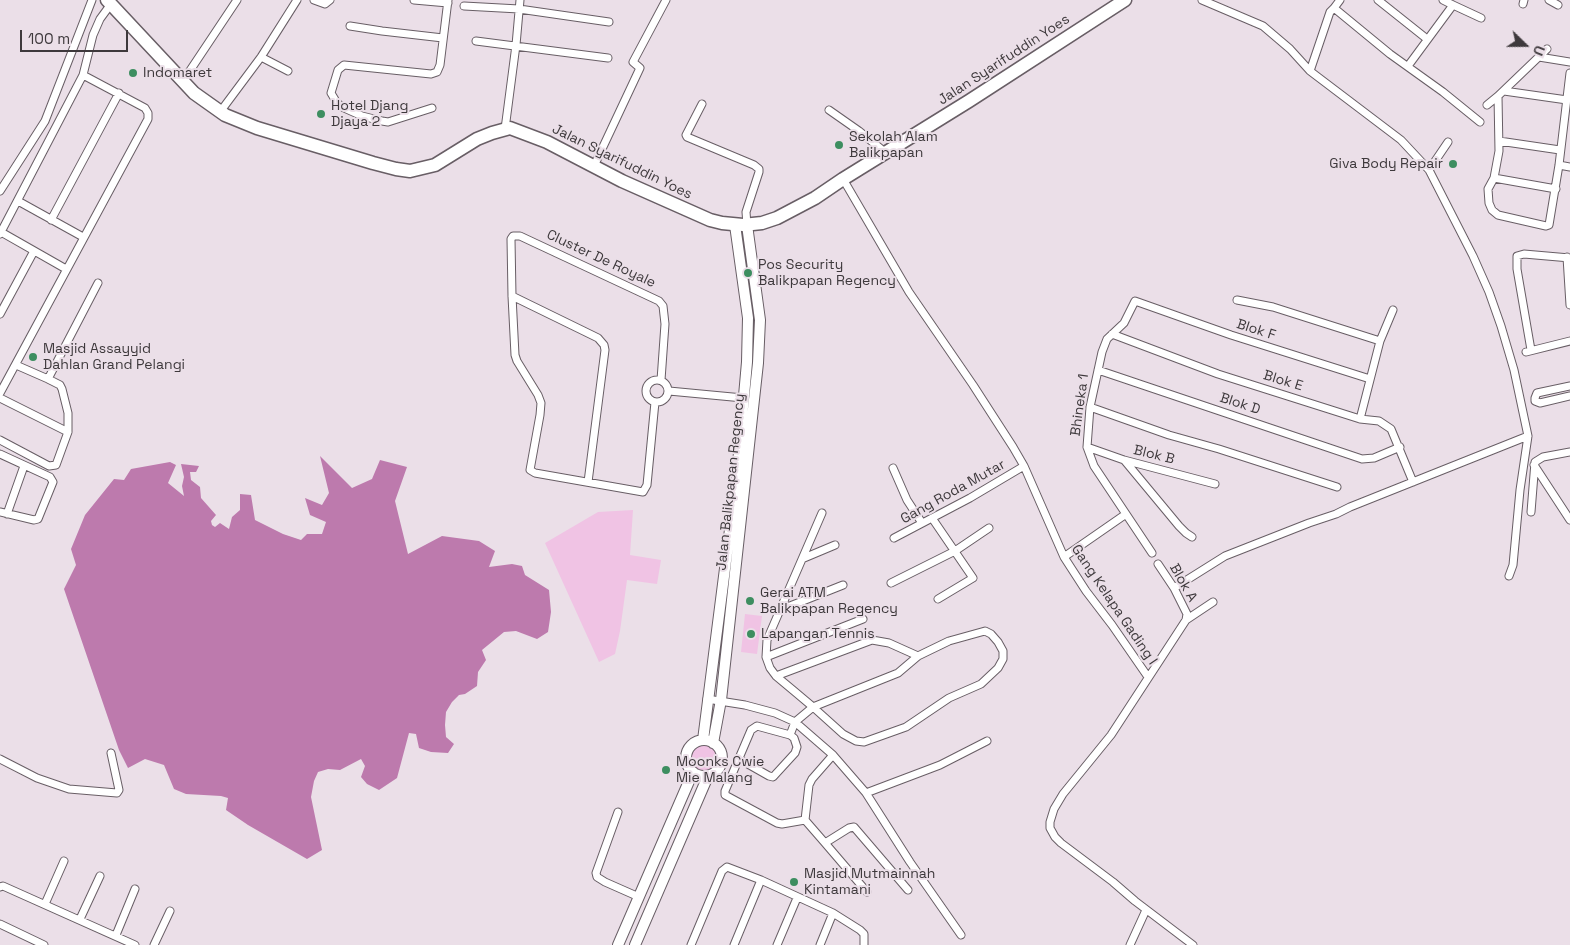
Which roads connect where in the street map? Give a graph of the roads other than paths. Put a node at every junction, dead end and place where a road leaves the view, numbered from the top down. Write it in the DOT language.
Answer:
graph roads {
  1 [pos="92,0"];
  2 [pos="237,0"];
  3 [pos="296,0"];
  4 [pos="314,0"];
  5 [pos="330,0"];
  6 [pos="414,0"];
  7 [pos="520,0"];
  8 [pos="666,0"];
  9 [pos="1126,0"];
  10 [pos="1202,0"];
  11 [pos="1340,0"];
  12 [pos="1378,0"];
  13 [pos="1444,0"];
  14 [pos="1549,0"];
  15 [pos="109,2"];
  16 [pos="448,2"];
  17 [pos="1453,5"];
  18 [pos="1558,5"];
  19 [pos="464,6"];
  20 [pos="1334,8"];
  21 [pos="519,9"];
  22 [pos="1481,18"];
  23 [pos="609,22"];
  24 [pos="350,26"];
  25 [pos="443,38"];
  26 [pos="1427,39"];
  27 [pos="476,41"];
  28 [pos="516,45"];
  29 [pos="1547,49"];
  30 [pos="261,57"];
  31 [pos="608,58"];
  32 [pos="1539,58"];
  33 [pos="1570,62"];
  34 [pos="1408,66"];
  35 [pos="288,71"];
  36 [pos="1310,71"];
  37 [pos="1570,73"];
  38 [pos="84,75"];
  39 [pos="183,81"];
  40 [pos="119,94"];
  41 [pos="1501,94"];
  42 [pos="1568,96"];
  43 [pos="702,104"];
  44 [pos="1487,105"];
  45 [pos="432,108"];
  46 [pos="829,110"];
  47 [pos="220,112"];
  48 [pos="1480,122"];
  49 [pos="505,129"];
  50 [pos="1499,141"];
  51 [pos="1448,142"];
  52 [pos="1560,150"];
  53 [pos="886,153"];
  54 [pos="1559,165"];
  55 [pos="594,166"];
  56 [pos="1570,167"];
  57 [pos="1430,170"];
  58 [pos="1494,178"];
  59 [pos="843,179"];
  60 [pos="1556,189"];
  61 [pos="0,191"];
  62 [pos="18,201"];
  63 [pos="51,220"];
  64 [pos="741,225"];
  65 [pos="1,233"];
  66 [pos="84,238"];
  67 [pos="34,251"];
  68 [pos="1568,257"];
  69 [pos="66,269"];
  70 [pos="98,283"];
  71 [pos="512,296"];
  72 [pos="1237,300"];
  73 [pos="1136,301"];
  74 [pos="1570,305"];
  75 [pos="1393,310"];
  76 [pos="0,314"];
  77 [pos="1112,334"];
  78 [pos="1380,340"];
  79 [pos="1570,341"];
  80 [pos="16,364"];
  81 [pos="747,366"];
  82 [pos="758,366"];
  83 [pos="1098,370"];
  84 [pos="1370,379"];
  85 [pos="48,380"];
  86 [pos="661,380"];
  87 [pos="1570,386"];
  88 [pos="669,391"];
  89 [pos="0,393"];
  90 [pos="1570,396"];
  91 [pos="0,398"];
  92 [pos="743,398"];
  93 [pos="656,402"];
  94 [pos="1090,407"];
  95 [pos="747,415"];
  96 [pos="1360,419"];
  97 [pos="68,432"];
  98 [pos="1528,436"];
  99 [pos="0,440"];
  100 [pos="1087,446"];
  101 [pos="1400,447"];
  102 [pos="1570,452"];
  103 [pos="0,454"];
  104 [pos="1124,460"];
  105 [pos="1534,464"];
  106 [pos="24,466"];
  107 [pos="1024,466"];
  108 [pos="893,468"];
  109 [pos="741,476"];
  110 [pos="588,482"];
  111 [pos="1414,482"];
  112 [pos="1215,484"];
  113 [pos="1336,488"];
  114 [pos="1531,512"];
  115 [pos="4,513"];
  116 [pos="822,513"];
  117 [pos="1126,514"];
  118 [pos="932,518"];
  119 [pos="1570,520"];
  120 [pos="922,523"];
  121 [pos="990,528"];
  122 [pos="1192,537"];
  123 [pos="894,538"];
  124 [pos="835,545"];
  125 [pos="955,551"];
  126 [pos="1152,553"];
  127 [pos="1064,557"];
  128 [pos="804,558"];
  129 [pos="1158,564"];
  130 [pos="1509,576"];
  131 [pos="891,583"];
  132 [pos="843,585"];
  133 [pos="1174,588"];
  134 [pos="938,599"];
  135 [pos="1213,602"];
  136 [pos="780,610"];
  137 [pos="1186,617"];
  138 [pos="862,619"];
  139 [pos="918,656"];
  140 [pos="766,658"];
  141 [pos="776,676"];
  142 [pos="1148,678"];
  143 [pos="707,699"];
  144 [pos="721,700"];
  145 [pos="813,707"];
  146 [pos="795,722"];
  147 [pos="790,735"];
  148 [pos="987,741"];
  149 [pos="708,742"];
  150 [pos="111,753"];
  151 [pos="833,755"];
  152 [pos="0,759"];
  153 [pos="739,759"];
  154 [pos="693,772"];
  155 [pos="708,776"];
  156 [pos="866,793"];
  157 [pos="618,812"];
  158 [pos="806,820"];
  159 [pos="826,843"];
  160 [pos="64,861"];
  161 [pos="100,876"];
  162 [pos="761,880"];
  163 [pos="0,887"];
  164 [pos="135,889"];
  165 [pos="908,890"];
  166 [pos="867,892"];
  167 [pos="639,897"];
  168 [pos="797,898"];
  169 [pos="45,904"];
  170 [pos="1146,910"];
  171 [pos="170,911"];
  172 [pos="834,913"];
  173 [pos="80,919"];
  174 [pos="0,924"];
  175 [pos="116,935"];
  176 [pos="961,935"];
  177 [pos="620,944"];
  178 [pos="44,945"];
  179 [pos="135,945"];
  180 [pos="154,945"];
  181 [pos="635,945"];
  182 [pos="691,945"];
  183 [pos="734,945"];
  184 [pos="777,945"];
  185 [pos="820,945"];
  186 [pos="864,945"];
  187 [pos="1130,945"];
  188 [pos="1193,945"];
  1 -- 61 [label="street"];
  2 -- 39 [label="street"];
  3 -- 30 [label="street"];
  4 -- 5 [label="street"];
  6 -- 16 [label="street"];
  7 -- 21 [label="street"];
  8 -- 55 [label="street"];
  9 -- 53 [label="highway, Jalan Syarifuddin Yoes"];
  10 -- 36 [label="street"];
  11 -- 20 [label="street"];
  12 -- 26 [label="street"];
  13 -- 17 [label="street"];
  14 -- 18 [label="street"];
  15 -- 38 [label="street"];
  15 -- 39 [label="highway"];
  16 -- 25 [label="street"];
  17 -- 22 [label="street"];
  17 -- 26 [label="street"];
  19 -- 21 [label="street"];
  20 -- 34 [label="street"];
  20 -- 36 [label="street"];
  21 -- 23 [label="street"];
  21 -- 28 [label="street"];
  24 -- 25 [label="street"];
  25 -- 45 [label="street"];
  26 -- 34 [label="street"];
  27 -- 28 [label="street"];
  28 -- 31 [label="street"];
  28 -- 49 [label="street"];
  29 -- 32 [label="street"];
  30 -- 35 [label="street"];
  30 -- 47 [label="street"];
  32 -- 33 [label="street"];
  32 -- 41 [label="street"];
  34 -- 48 [label="street"];
  36 -- 57 [label="street"];
  37 -- 42 [label="street"];
  38 -- 40 [label="street"];
  38 -- 62 [label="street"];
  39 -- 47 [label="highway"];
  40 -- 63 [label="street"];
  40 -- 66 [label="street"];
  41 -- 42 [label="street"];
  41 -- 44 [label="street"];
  41 -- 50 [label="street"];
  42 -- 52 [label="street"];
  43 -- 64 [label="street"];
  46 -- 53 [label="street"];
  47 -- 49 [label="highway"];
  49 -- 55 [label="highway, Jalan Syarifuddin Yoes"];
  50 -- 52 [label="street"];
  50 -- 58 [label="street"];
  51 -- 57 [label="street"];
  52 -- 54 [label="street"];
  53 -- 59 [label="highway, Jalan Syarifuddin Yoes"];
  54 -- 56 [label="street"];
  54 -- 60 [label="street"];
  55 -- 64 [label="highway, Jalan Syarifuddin Yoes"];
  57 -- 98 [label="street"];
  58 -- 60 [label="street"];
  58 -- 60 [label="street"];
  59 -- 64 [label="highway, Jalan Syarifuddin Yoes"];
  59 -- 107 [label="street, Gang Kelapa Gading I"];
  62 -- 63 [label="street"];
  62 -- 65 [label="street"];
  63 -- 66 [label="street"];
  64 -- 81 [label="street, Jalan Balikpapan Regency"];
  64 -- 82 [label="street, Jalan Balikpapan Regency"];
  65 -- 67 [label="street"];
  66 -- 69 [label="street"];
  67 -- 69 [label="street"];
  67 -- 76 [label="street"];
  68 -- 74 [label="street"];
  68 -- 79 [label="street"];
  69 -- 80 [label="street"];
  70 -- 85 [label="street"];
  71 -- 86 [label="street, Cluster De Royale"];
  71 -- 110 [label="street, Cluster De Royale"];
  71 -- 110 [label="street"];
  72 -- 78 [label="street"];
  73 -- 77 [label="street, Bhineka 1"];
  73 -- 84 [label="street, Blok F"];
  75 -- 78 [label="street"];
  77 -- 83 [label="street, Bhineka 1"];
  77 -- 96 [label="street, Blok E"];
  78 -- 84 [label="street"];
  80 -- 85 [label="street"];
  80 -- 89 [label="street"];
  81 -- 82 [label="street"];
  81 -- 92 [label="street, Jalan Balikpapan Regency"];
  82 -- 95 [label="street, Jalan Balikpapan Regency"];
  83 -- 94 [label="street, Bhineka 1"];
  83 -- 101 [label="street, Blok D"];
  84 -- 96 [label="street"];
  85 -- 97 [label="street"];
  86 -- 88 [label="street"];
  86 -- 93 [label="street"];
  87 -- 90 [label="street"];
  88 -- 92 [label="street"];
  88 -- 93 [label="street"];
  91 -- 97 [label="street"];
  92 -- 95 [label="street, Jalan Balikpapan Regency"];
  93 -- 110 [label="street, Cluster De Royale"];
  94 -- 100 [label="street, Bhineka 1"];
  94 -- 113 [label="street"];
  95 -- 109 [label="street, Jalan Balikpapan Regency"];
  96 -- 101 [label="street, Blok E"];
  97 -- 99 [label="street"];
  98 -- 111 [label="street"];
  98 -- 130 [label="street"];
  100 -- 104 [label="street, Blok B"];
  100 -- 117 [label="street, Bhineka 1"];
  101 -- 111 [label="street, Blok E"];
  102 -- 105 [label="street"];
  103 -- 106 [label="street"];
  104 -- 112 [label="street, Blok B"];
  104 -- 122 [label="street"];
  105 -- 114 [label="street"];
  105 -- 119 [label="street"];
  106 -- 115 [label="street"];
  106 -- 115 [label="street"];
  107 -- 118 [label="street, Gang Roda Mutar"];
  107 -- 127 [label="street, Gang Kelapa Gading I"];
  108 -- 120 [label="street"];
  109 -- 143 [label="street, Jalan Balikpapan Regency"];
  109 -- 144 [label="street, Jalan Balikpapan Regency"];
  111 -- 133 [label="street"];
  116 -- 128 [label="street"];
  117 -- 126 [label="street, Bhineka 1"];
  117 -- 127 [label="street"];
  118 -- 120 [label="street, Gang Roda Mutar"];
  118 -- 125 [label="street"];
  120 -- 123 [label="street, Gang Roda Mutar"];
  121 -- 125 [label="street"];
  124 -- 128 [label="street"];
  125 -- 131 [label="street"];
  125 -- 134 [label="street"];
  127 -- 142 [label="street, Gang Kelapa Gading I"];
  128 -- 136 [label="street"];
  129 -- 133 [label="street, Blok A"];
  132 -- 136 [label="street"];
  133 -- 137 [label="street, Blok A"];
  135 -- 137 [label="street"];
  136 -- 140 [label="street"];
  137 -- 142 [label="street"];
  138 -- 140 [label="street"];
  139 -- 141 [label="street"];
  139 -- 145 [label="street"];
  139 -- 145 [label="street"];
  140 -- 141 [label="street"];
  141 -- 145 [label="street"];
  142 -- 170 [label="street, Gang Kelapa Gading I"];
  143 -- 144 [label="street"];
  143 -- 149 [label="street, Jalan Balikpapan Regency"];
  144 -- 146 [label="street"];
  144 -- 149 [label="street, Jalan Balikpapan Regency"];
  145 -- 146 [label="street"];
  146 -- 147 [label="street"];
  146 -- 151 [label="street"];
  147 -- 153 [label="street"];
  147 -- 153 [label="street"];
  148 -- 156 [label="street"];
  149 -- 154 [label="street"];
  149 -- 155 [label="street, Jalan Balikpapan Regency"];
  150 -- 152 [label="street"];
  151 -- 156 [label="street"];
  151 -- 158 [label="street"];
  153 -- 158 [label="street"];
  154 -- 155 [label="street"];
  154 -- 167 [label="street"];
  155 -- 181 [label="street, Jalan Balikpapan Regency"];
  156 -- 176 [label="street"];
  157 -- 167 [label="street"];
  158 -- 159 [label="street"];
  159 -- 165 [label="street"];
  159 -- 166 [label="street"];
  160 -- 169 [label="street"];
  161 -- 173 [label="street"];
  162 -- 168 [label="street"];
  162 -- 182 [label="street"];
  162 -- 183 [label="street"];
  163 -- 169 [label="street"];
  164 -- 175 [label="street"];
  167 -- 177 [label="street"];
  168 -- 172 [label="street"];
  168 -- 184 [label="street"];
  169 -- 173 [label="street"];
  170 -- 187 [label="street"];
  170 -- 188 [label="street, Gang Kelapa Gading I"];
  171 -- 180 [label="street"];
  172 -- 185 [label="street"];
  172 -- 186 [label="street"];
  173 -- 175 [label="street"];
  174 -- 178 [label="street"];
  175 -- 179 [label="street"];
}
